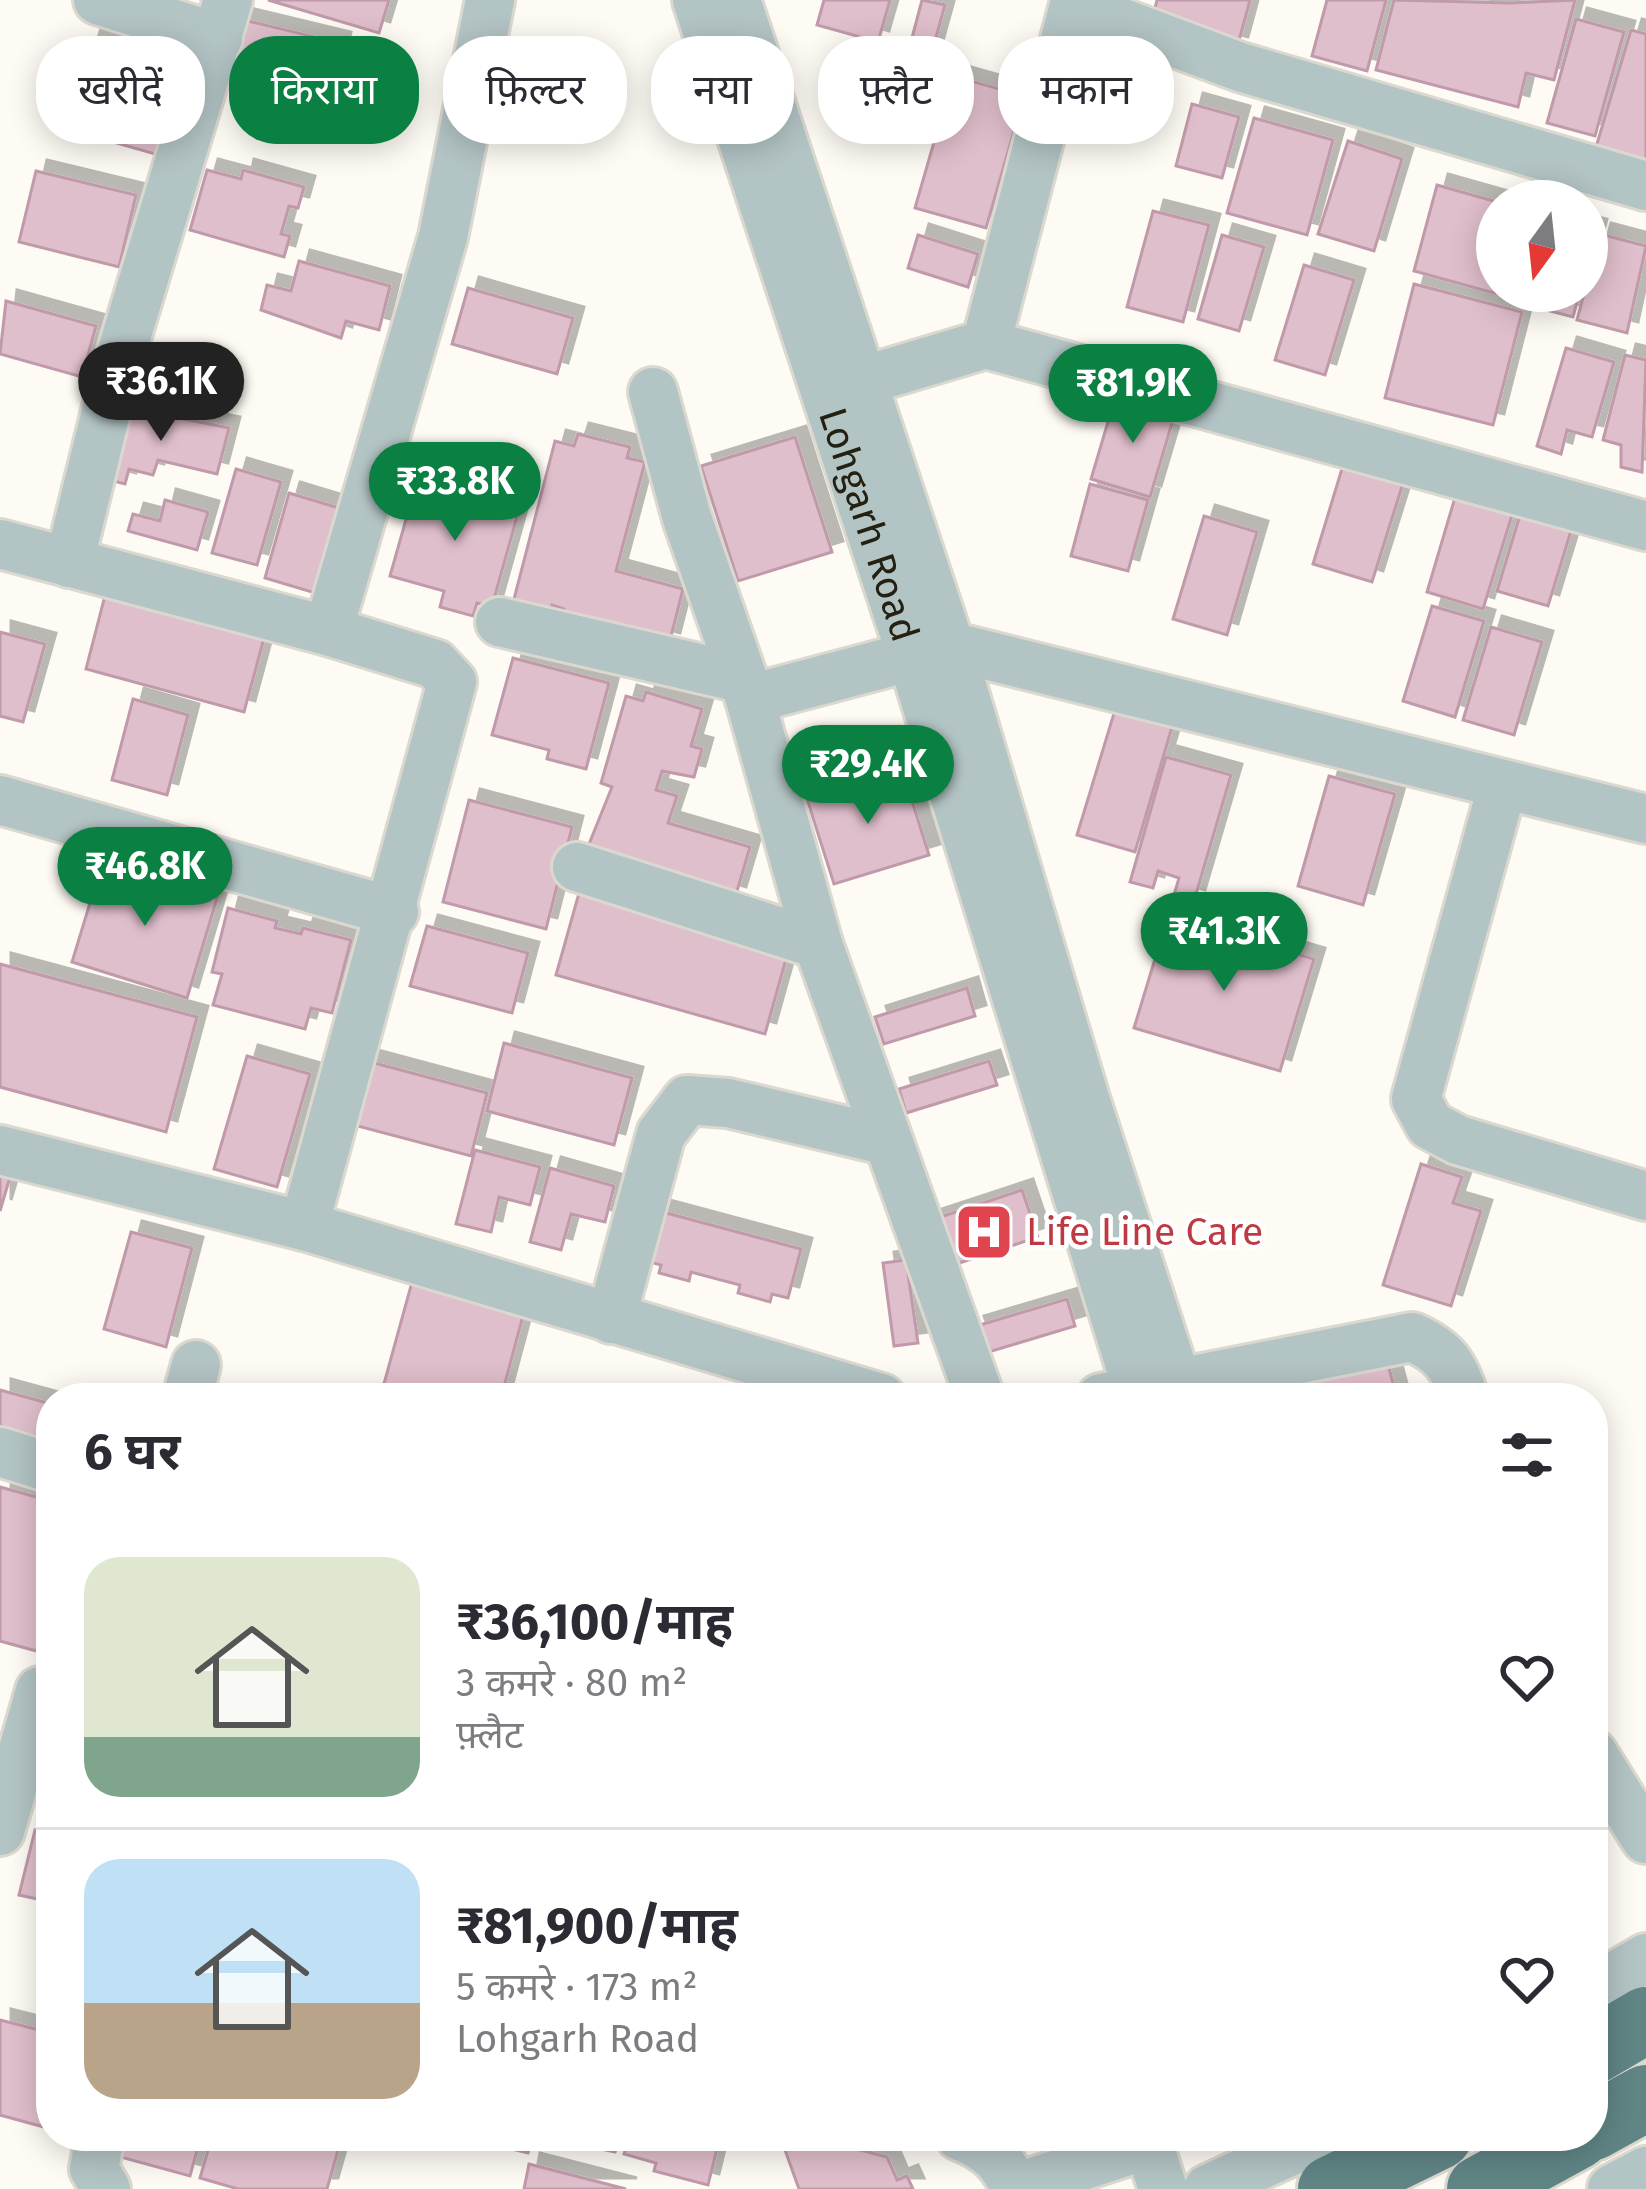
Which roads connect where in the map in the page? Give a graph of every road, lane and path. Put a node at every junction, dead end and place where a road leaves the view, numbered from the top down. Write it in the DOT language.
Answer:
graph roads {
  1 [pos="98,0"];
  2 [pos="490,0"];
  3 [pos="697,0"];
  4 [pos="736,0"];
  5 [pos="1067,3"];
  6 [pos="1125,11"];
  7 [pos="223,19"];
  8 [pos="1646,186"];
  9 [pos="986,344"];
  10 [pos="843,387"];
  11 [pos="653,392"];
  12 [pos="1646,526"];
  13 [pos="0,544"];
  14 [pos="69,563"];
  15 [pos="500,622"];
  16 [pos="328,631"];
  17 [pos="931,650"];
  18 [pos="745,688"];
  19 [pos="1503,784"];
  20 [pos="0,800"];
  21 [pos="1646,819"];
  22 [pos="577,867"];
  23 [pos="394,913"];
  24 [pos="818,944"];
  25 [pos="884,1140"];
  26 [pos="0,1150"];
  27 [pos="1646,1196"];
  28 [pos="304,1226"];
  29 [pos="611,1319"];
  30 [pos="830,1383"];
  31 [pos="974,1383"];
  32 [pos="1145,1383"];
  33 [pos="1195,1383"];
  34 [pos="1459,1383"];
  35 [pos="0,1452"];
  36 [pos="36,1463"];
  37 [pos="30,1688"];
  38 [pos="1608,1778"];
  39 [pos="0,1831"];
  40 [pos="1646,1839"];
  41 [pos="1646,1958"];
  42 [pos="1608,1980"];
  43 [pos="1646,2020"];
  44 [pos="1608,2042"];
  45 [pos="1646,2098"];
  46 [pos="1608,2119"];
  47 [pos="97,2151"];
  48 [pos="989,2151"];
  49 [pos="1291,2151"];
  50 [pos="1439,2151"];
  51 [pos="1550,2151"];
  52 [pos="1153,2156"];
  53 [pos="106,2189"];
  54 [pos="1015,2189"];
  55 [pos="1208,2189"];
  56 [pos="1331,2189"];
  57 [pos="1480,2189"];
  1 -- 7 [label="street"];
  2 -- 16 [label="street"];
  3 -- 10 [label="street, Lohgarh Road"];
  4 -- 10 [label="street"];
  5 -- 6 [label="street"];
  5 -- 9 [label="street"];
  6 -- 8 [label="street"];
  7 -- 14 [label="street"];
  9 -- 10 [label="street"];
  9 -- 12 [label="street"];
  10 -- 17 [label="street, Lohgarh Road"];
  11 -- 18 [label="street"];
  13 -- 14 [label="street"];
  14 -- 16 [label="street"];
  15 -- 18 [label="street"];
  16 -- 23 [label="street"];
  17 -- 18 [label="street"];
  17 -- 19 [label="street"];
  17 -- 32 [label="street, Lohgarh Road"];
  18 -- 24 [label="street"];
  19 -- 21 [label="street"];
  19 -- 27 [label="street"];
  20 -- 23 [label="street"];
  22 -- 24 [label="street"];
  23 -- 28 [label="street"];
  24 -- 25 [label="street"];
  25 -- 29 [label="street"];
  25 -- 31 [label="street"];
  26 -- 28 [label="street"];
  28 -- 29 [label="street"];
  29 -- 30 [label="street"];
  33 -- 34 [label="street"];
  35 -- 36 [label="street"];
  37 -- 39 [label="street"];
  38 -- 40 [label="street"];
  41 -- 42 [label="street"];
  43 -- 44 [label="highway"];
  45 -- 46 [label="highway"];
  47 -- 53 [label="street"];
  48 -- 54 [label="street"];
  49 -- 55 [label="street"];
  50 -- 56 [label="highway"];
  51 -- 57 [label="highway"];
  52 -- 54 [label="street"];
}
